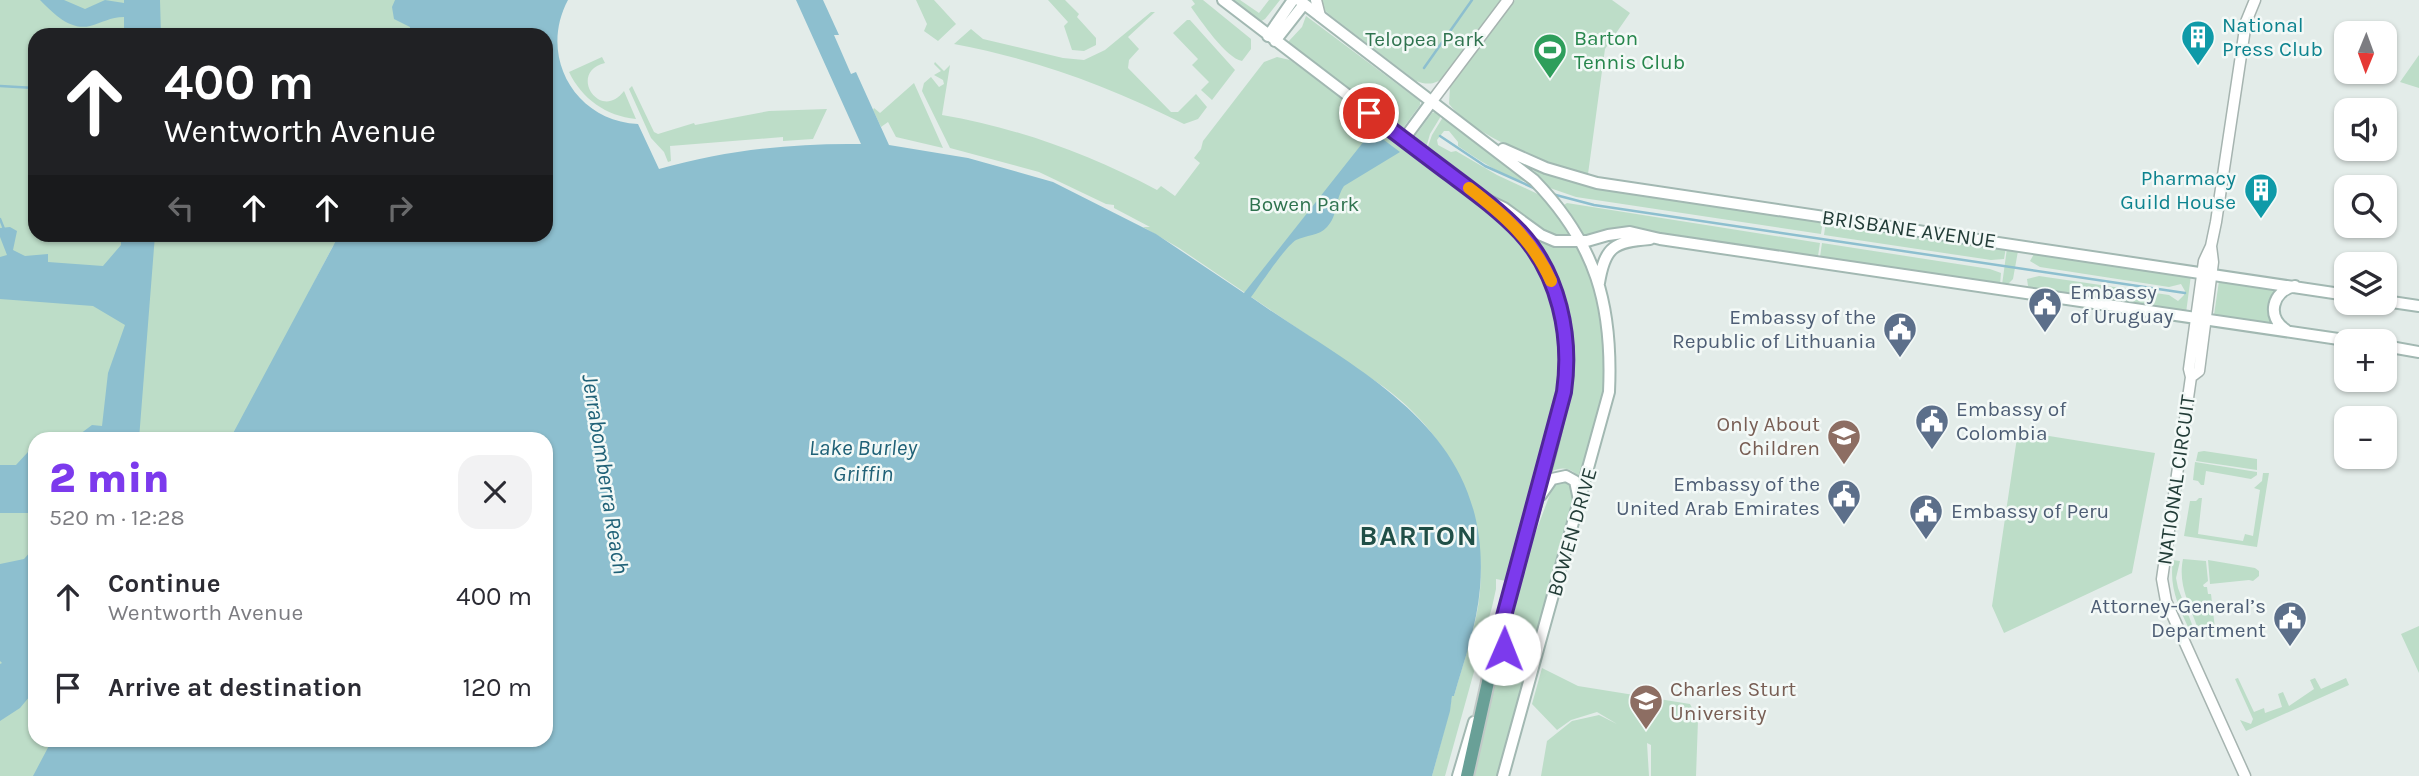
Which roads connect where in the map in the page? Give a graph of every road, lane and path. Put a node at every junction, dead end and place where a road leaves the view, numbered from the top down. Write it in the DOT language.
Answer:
graph roads {
  1 [pos="1223,0"];
  2 [pos="1317,0"];
  3 [pos="1508,0"];
  4 [pos="2255,0"];
  5 [pos="1301,1"];
  6 [pos="1320,16"];
  7 [pos="1271,39"];
  8 [pos="1432,101"];
  9 [pos="1478,137"];
  10 [pos="1404,139"];
  11 [pos="1481,197"];
  12 [pos="1660,239"];
  13 [pos="1581,241"];
  14 [pos="2207,273"];
  15 [pos="1599,284"];
  16 [pos="2295,286"];
  17 [pos="2334,293"];
  18 [pos="2397,303"];
  19 [pos="2419,306"];
  20 [pos="2201,318"];
  21 [pos="2292,332"];
  22 [pos="2334,338"];
  23 [pos="2397,348"];
  24 [pos="2419,352"];
  25 [pos="1536,503"];
  26 [pos="1578,508"];
  27 [pos="1504,616"];
  28 [pos="1540,643"];
  29 [pos="1492,664"];
  30 [pos="1458,776"];
  31 [pos="1466,776"];
  32 [pos="1503,776"];
  33 [pos="2245,776"];
  1 -- 7 [label="main road"];
  2 -- 6 [label="street"];
  3 -- 8 [label="street"];
  4 -- 14 [label="street, NATIONAL CIRCUIT"];
  5 -- 6 [label="main road"];
  5 -- 7 [label="main road"];
  6 -- 8 [label="main road"];
  7 -- 10 [label="main road"];
  8 -- 9 [label="main road"];
  8 -- 10 [label="main road"];
  9 -- 13 [label="main road, BOWEN DRIVE"];
  9 -- 14 [label="main road, BRISBANE AVENUE"];
  10 -- 11 [label="main road"];
  11 -- 13 [label="main road"];
  11 -- 25 [label="main road, BOWEN DRIVE"];
  12 -- 13 [label="main road"];
  12 -- 15 [label="main road"];
  12 -- 20 [label="main road"];
  13 -- 15 [label="main road, BOWEN DRIVE"];
  14 -- 16 [label="main road, BRISBANE AVENUE"];
  14 -- 20 [label="street, NATIONAL CIRCUIT"];
  15 -- 26 [label="main road, BOWEN DRIVE"];
  16 -- 17 [label="main road, BRISBANE AVENUE"];
  16 -- 21 [label="main road"];
  18 -- 19 [label="main road"];
  20 -- 21 [label="main road"];
  20 -- 33 [label="street, NATIONAL CIRCUIT"];
  21 -- 22 [label="main road"];
  23 -- 24 [label="main road"];
  25 -- 26 [label="main road"];
  25 -- 27 [label="main road, BOWEN DRIVE"];
  26 -- 28 [label="main road, BOWEN DRIVE"];
  27 -- 28 [label="main road"];
  27 -- 29 [label="main road, BOWEN DRIVE"];
  28 -- 32 [label="main road, BOWEN DRIVE"];
  29 -- 30 [label="main road, BOWEN DRIVE"];
  29 -- 31 [label="main road"];
}
